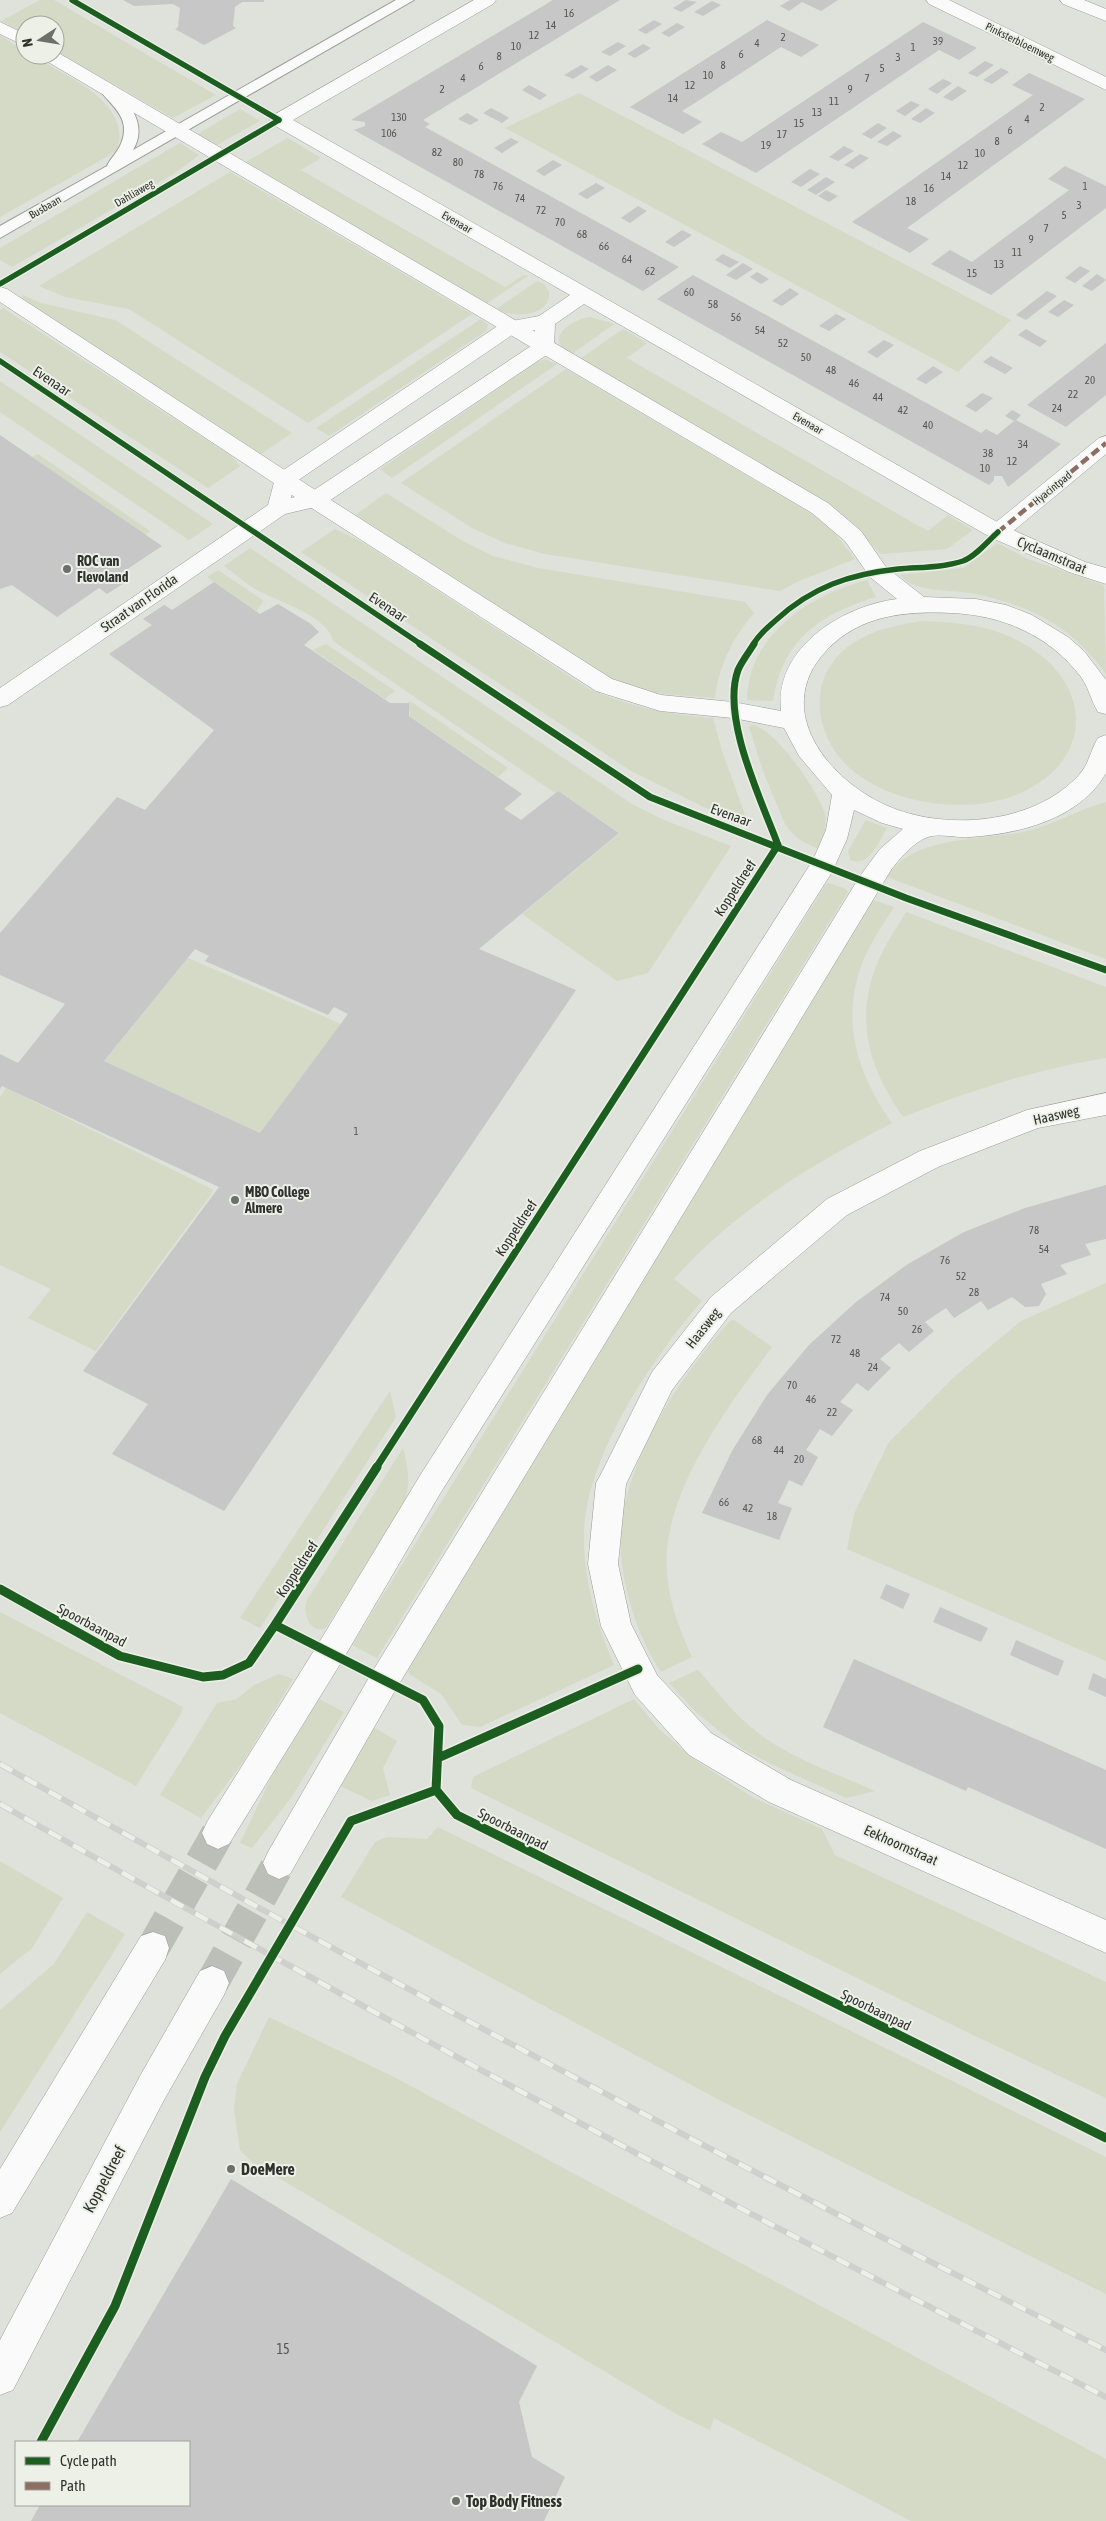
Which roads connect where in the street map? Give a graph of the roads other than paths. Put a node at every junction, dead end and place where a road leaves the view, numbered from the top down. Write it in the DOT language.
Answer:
graph roads {
  1 [pos="406,0"];
  2 [pos="487,0"];
  3 [pos="935,0"];
  4 [pos="1069,0"];
  5 [pos="1106,16"];
  6 [pos="0,27"];
  7 [pos="15,35"];
  8 [pos="65,64"];
  9 [pos="1106,84"];
  10 [pos="106,88"];
  11 [pos="179,132"];
  12 [pos="91,181"];
  13 [pos="0,233"];
  14 [pos="0,294"];
  15 [pos="583,295"];
  16 [pos="545,322"];
  17 [pos="509,326"];
  18 [pos="544,347"];
  19 [pos="1106,443"];
  20 [pos="284,480"];
  21 [pos="315,500"];
  22 [pos="278,508"];
  23 [pos="998,532"];
  24 [pos="1106,576"];
  25 [pos="920,605"];
  26 [pos="0,699"];
  27 [pos="1106,706"];
  28 [pos="794,722"];
  29 [pos="1106,744"];
  30 [pos="1080,790"];
  31 [pos="1106,791"];
  32 [pos="844,793"];
  33 [pos="929,826"];
  34 [pos="1106,1104"];
  35 [pos="700,1744"];
  36 [pos="218,1833"];
  37 [pos="279,1863"];
  38 [pos="1106,1937"];
  39 [pos="152,1948"];
  40 [pos="212,1983"];
  41 [pos="0,2201"];
  42 [pos="0,2377"];
  1 -- 11 [label="lane, Busbaan"];
  2 -- 15 [label="main road, Evenaar"];
  3 -- 9 [label="main road, Pinksterbloemweg"];
  4 -- 5 [label="main road"];
  6 -- 7 [label="main road"];
  8 -- 10 [label="main road"];
  10 -- 11 [label="main road"];
  10 -- 12 [label="lane, Busbaan"];
  11 -- 12 [label="lane, Busbaan"];
  11 -- 17 [label="main road"];
  12 -- 13 [label="lane, Busbaan"];
  14 -- 20 [label="main road"];
  15 -- 16 [label="main road"];
  15 -- 23 [label="main road, Evenaar"];
  16 -- 17 [label="main road"];
  16 -- 18 [label="main road"];
  17 -- 18 [label="main road"];
  17 -- 20 [label="main road"];
  18 -- 21 [label="main road"];
  18 -- 25 [label="main road"];
  19 -- 23 [label="main road, Hyacintpad"];
  20 -- 21 [label="main road"];
  20 -- 22 [label="main road"];
  21 -- 22 [label="main road, Straat van Florida"];
  21 -- 28 [label="main road"];
  22 -- 26 [label="main road, Straat van Florida"];
  23 -- 24 [label="main road, Cyclaamstraat"];
  25 -- 27 [label="main road"];
  25 -- 28 [label="main road"];
  28 -- 32 [label="main road"];
  29 -- 30 [label="main road"];
  30 -- 31 [label="main road"];
  30 -- 33 [label="main road"];
  32 -- 33 [label="main road"];
  32 -- 36 [label="main road"];
  33 -- 37 [label="main road"];
  34 -- 35 [label="main road, Haasweg"];
  35 -- 38 [label="main road, Eekhoornstraat"];
  39 -- 41 [label="main road"];
  40 -- 42 [label="main road, Koppeldreef"];
}
